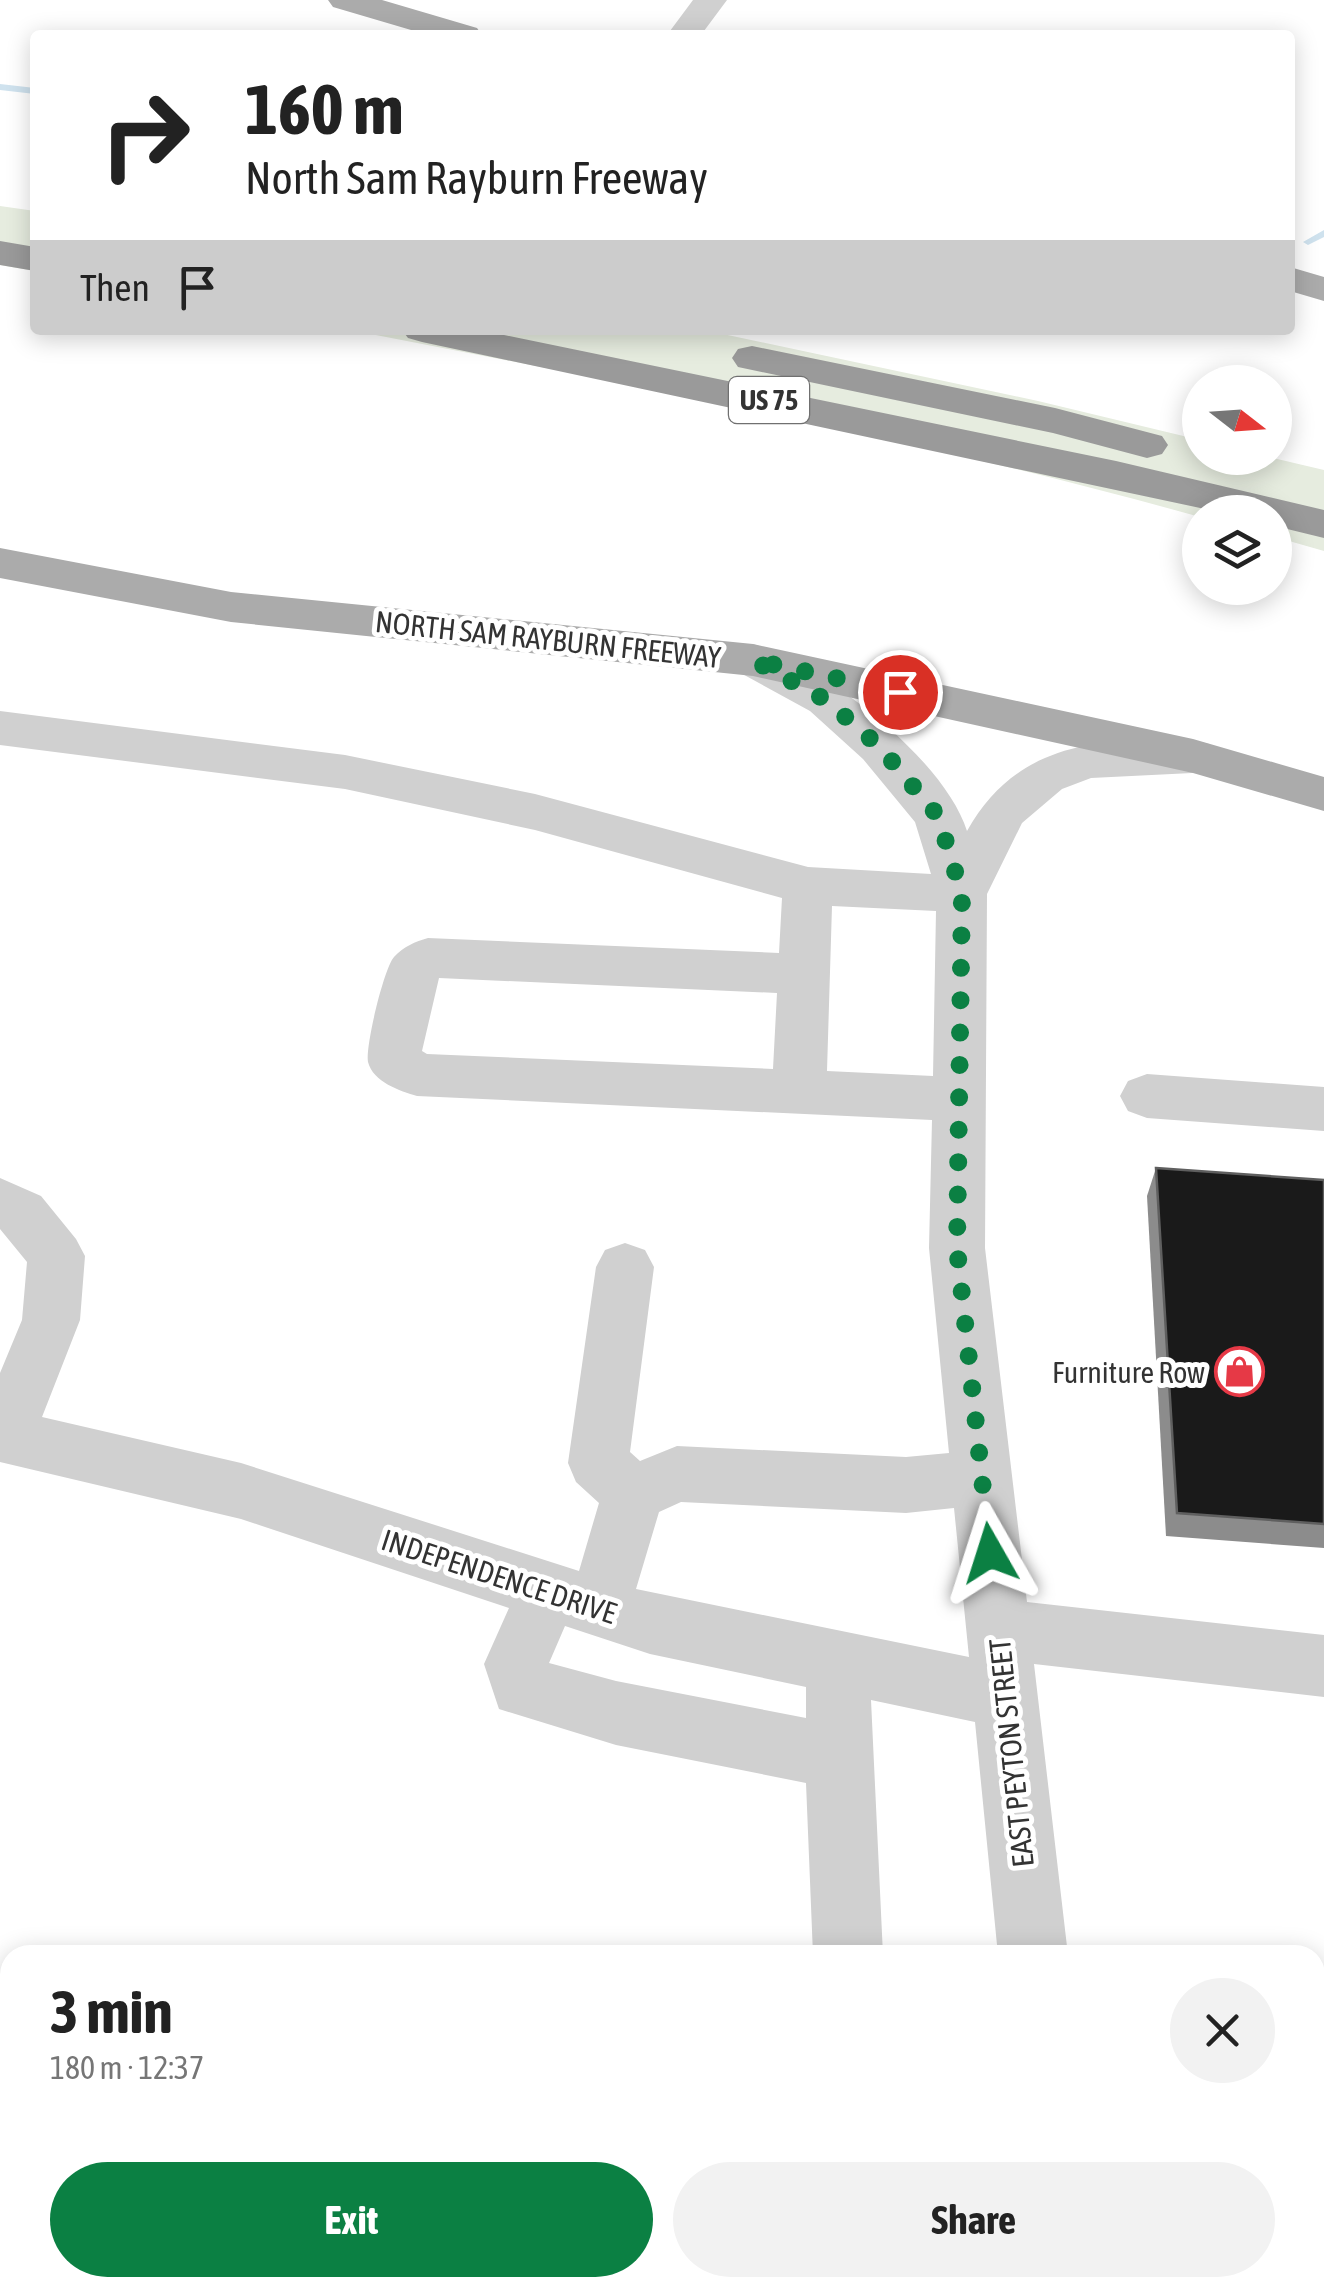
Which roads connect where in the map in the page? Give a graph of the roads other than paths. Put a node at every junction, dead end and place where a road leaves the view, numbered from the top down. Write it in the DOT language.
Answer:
graph roads {
  1 [pos="346,0"];
  2 [pos="702,2"];
  3 [pos="447,30"];
  4 [pos="687,30"];
  5 [pos="30,227"];
  6 [pos="8,247"];
  7 [pos="1295,281"];
  8 [pos="1324,290"];
  9 [pos="446,335"];
  10 [pos="712,350"];
  11 [pos="1324,491"];
  12 [pos="1324,524"];
  13 [pos="0,563"];
  14 [pos="753,660"];
  15 [pos="0,728"];
  16 [pos="1193,756"];
  17 [pos="1324,794"];
  18 [pos="808,886"];
  19 [pos="962,894"];
  20 [pos="804,974"];
  21 [pos="799,1092"];
  22 [pos="1147,1096"];
  23 [pos="959,1098"];
  24 [pos="1324,1109"];
  25 [pos="0,1201"];
  26 [pos="626,1268"];
  27 [pos="2,1436"];
  28 [pos="982,1478"];
  29 [pos="632,1494"];
  30 [pos="573,1600"];
  31 [pos="998,1629"];
  32 [pos="838,1662"];
  33 [pos="1324,1666"];
  34 [pos="1004,1696"];
  35 [pos="839,1757"];
  36 [pos="848,1945"];
  37 [pos="1032,1945"];
  1 -- 3 [label="main road"];
  2 -- 4 [label="street"];
  5 -- 6 [label="highway"];
  7 -- 8 [label="main road"];
  9 -- 12 [label="highway, US 75"];
  10 -- 11 [label="highway, US 75"];
  13 -- 14 [label="main road, NORTH SAM RAYBURN FREEWAY"];
  14 -- 16 [label="main road, NORTH SAM RAYBURN FREEWAY"];
  14 -- 19 [label="street, EAST PEYTON STREET"];
  15 -- 18 [label="street"];
  16 -- 17 [label="main road, NORTH SAM RAYBURN FREEWAY"];
  16 -- 19 [label="street, EAST PEYTON STREET"];
  18 -- 19 [label="street"];
  18 -- 20 [label="street"];
  19 -- 23 [label="street, EAST PEYTON STREET"];
  20 -- 21 [label="street"];
  20 -- 21 [label="street"];
  21 -- 23 [label="street"];
  22 -- 24 [label="street"];
  23 -- 28 [label="street, EAST PEYTON STREET"];
  25 -- 27 [label="street"];
  26 -- 29 [label="street"];
  27 -- 30 [label="street, INDEPENDENCE DRIVE"];
  28 -- 29 [label="street"];
  28 -- 31 [label="street, EAST PEYTON STREET"];
  29 -- 30 [label="street"];
  30 -- 32 [label="street, INDEPENDENCE DRIVE"];
  30 -- 35 [label="street"];
  31 -- 33 [label="street"];
  31 -- 34 [label="street, EAST PEYTON STREET"];
  32 -- 34 [label="street, INDEPENDENCE DRIVE"];
  32 -- 35 [label="street"];
  34 -- 37 [label="street, EAST PEYTON STREET"];
  35 -- 36 [label="street"];
}
